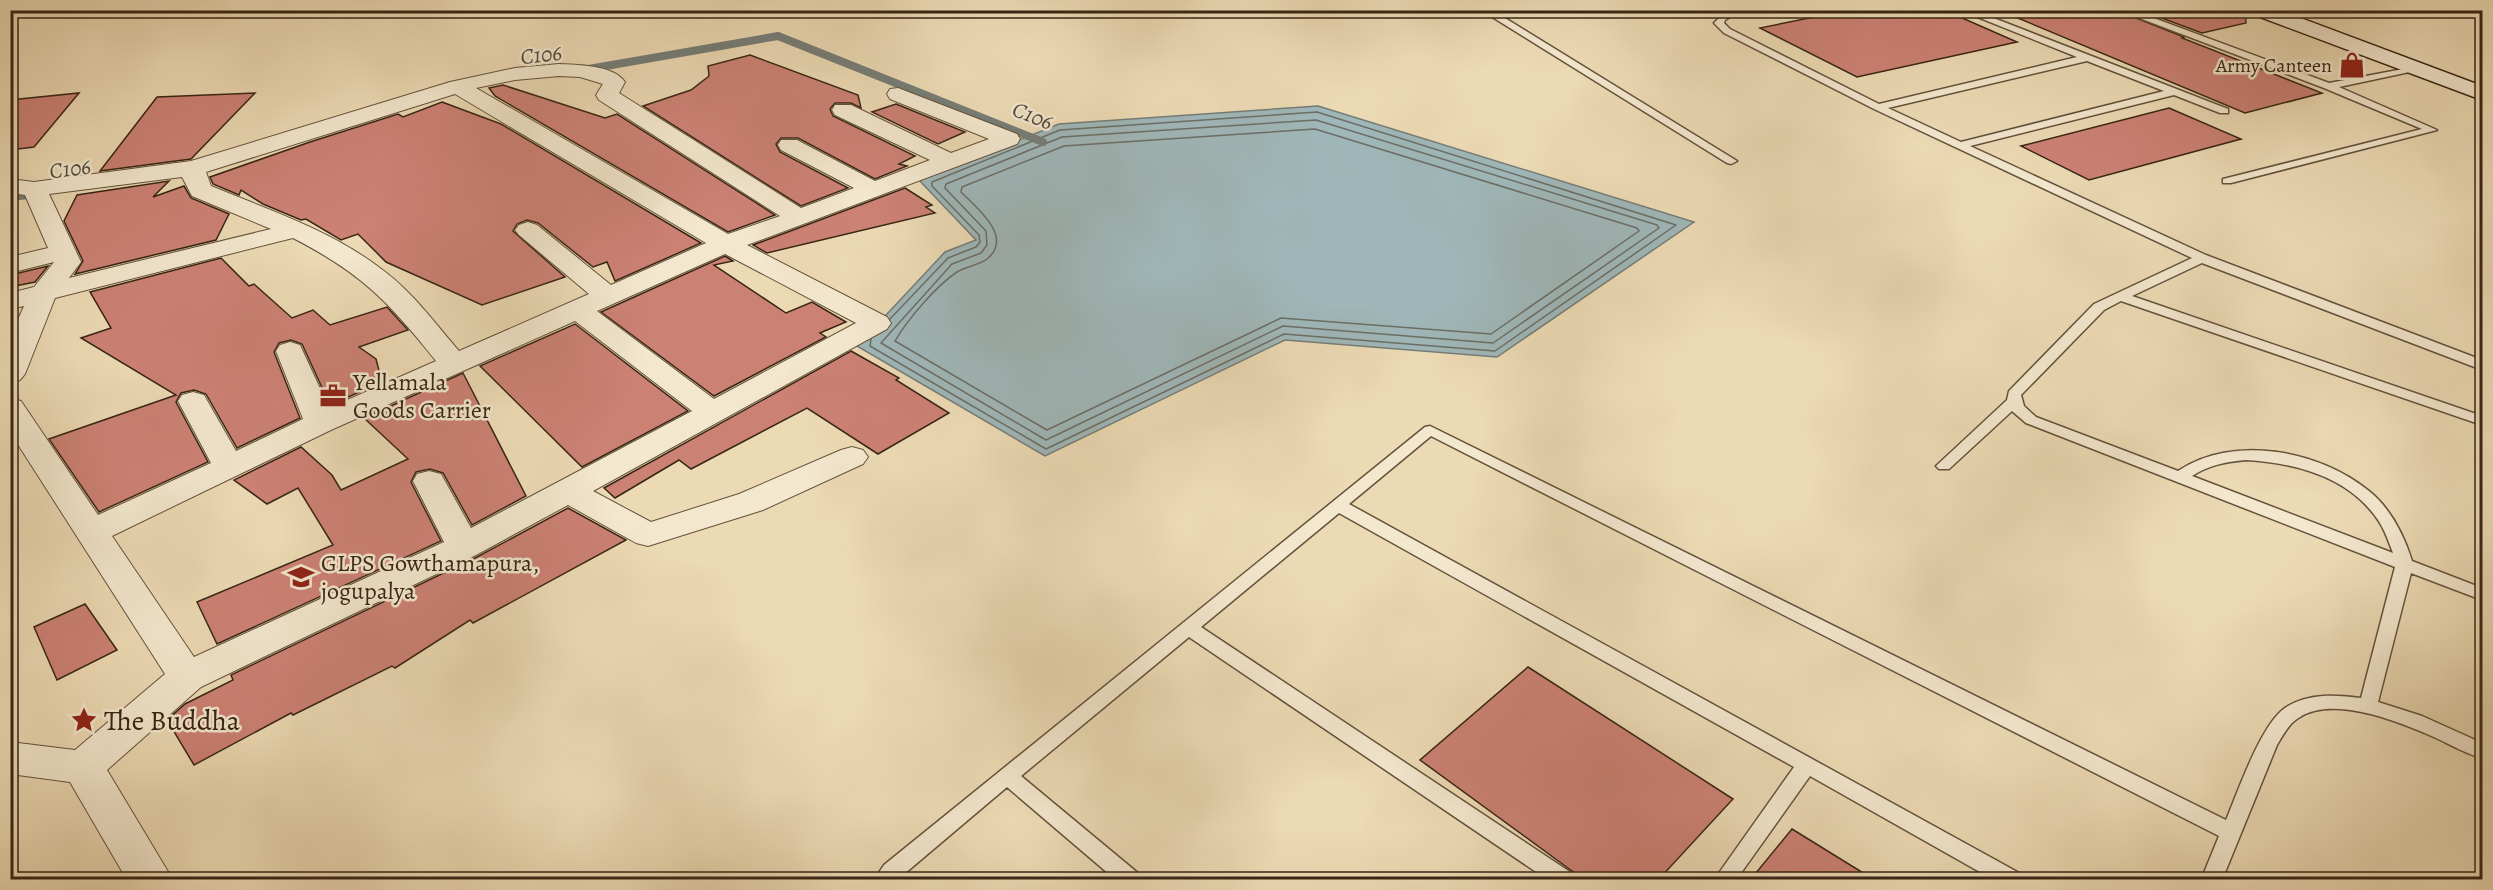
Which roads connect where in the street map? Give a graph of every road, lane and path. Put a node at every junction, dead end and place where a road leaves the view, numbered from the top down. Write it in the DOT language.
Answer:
graph roads {
  1 [pos="1485,10"];
  2 [pos="1738,10"];
  3 [pos="1965,10"];
  4 [pos="2122,10"];
  5 [pos="2259,10"];
  6 [pos="2290,10"];
  7 [pos="2087,58"];
  8 [pos="2416,68"];
  9 [pos="2482,79"];
  10 [pos="457,86"];
  11 [pos="2328,86"];
  12 [pos="2174,92"];
  13 [pos="2482,93"];
  14 [pos="898,94"];
  15 [pos="1878,107"];
  16 [pos="843,110"];
  17 [pos="2224,111"];
  18 [pos="789,145"];
  19 [pos="1960,145"];
  20 [pos="950,161"];
  21 [pos="1731,161"];
  22 [pos="194,171"];
  23 [pos="2227,181"];
  24 [pos="22,188"];
  25 [pos="873,189"];
  26 [pos="796,216"];
  27 [pos="296,230"];
  28 [pos="528,230"];
  29 [pos="726,244"];
  30 [pos="63,252"];
  31 [pos="2202,258"];
  32 [pos="10,265"];
  33 [pos="43,293"];
  34 [pos="607,295"];
  35 [pos="2121,297"];
  36 [pos="10,301"];
  37 [pos="577,309"];
  38 [pos="291,351"];
  39 [pos="455,365"];
  40 [pos="2482,365"];
  41 [pos="10,374"];
  42 [pos="193,400"];
  43 [pos="2013,402"];
  44 [pos="10,407"];
  45 [pos="713,412"];
  46 [pos="2482,421"];
  47 [pos="320,423"];
  48 [pos="852,457"];
  49 [pos="1944,466"];
  50 [pos="229,467"];
  51 [pos="2180,477"];
  52 [pos="429,481"];
  53 [pos="568,491"];
  54 [pos="1338,506"];
  55 [pos="92,532"];
  56 [pos="464,548"];
  57 [pos="2404,564"];
  58 [pos="2482,594"];
  59 [pos="1189,628"];
  60 [pos="187,677"];
  61 [pos="2367,706"];
  62 [pos="2482,751"];
  63 [pos="10,758"];
  64 [pos="1807,765"];
  65 [pos="83,767"];
  66 [pos="1007,776"];
  67 [pos="2231,832"];
  68 [pos="151,879"];
  69 [pos="884,879"];
  70 [pos="1132,879"];
  71 [pos="1566,879"];
  72 [pos="1724,879"];
  73 [pos="2014,879"];
  74 [pos="2211,879"];
  1 -- 21 [label="lane"];
  2 -- 15 [label="lane"];
  3 -- 7 [label="lane"];
  4 -- 11 [label="lane"];
  5 -- 8 [label="main road"];
  6 -- 9 [label="main road"];
  7 -- 12 [label="lane"];
  7 -- 15 [label="lane"];
  8 -- 11 [label="lane"];
  8 -- 13 [label="main road"];
  10 -- 22 [label="street"];
  10 -- 26 [label="street"];
  10 -- 29 [label="street"];
  11 -- 23 [label="lane"];
  12 -- 17 [label="lane"];
  12 -- 19 [label="lane"];
  14 -- 20 [label="street"];
  15 -- 19 [label="lane"];
  16 -- 20 [label="street"];
  18 -- 25 [label="street"];
  19 -- 31 [label="lane"];
  20 -- 25 [label="street"];
  22 -- 24 [label="street"];
  22 -- 27 [label="street"];
  24 -- 30 [label="street"];
  25 -- 26 [label="street"];
  26 -- 29 [label="street"];
  27 -- 33 [label="street"];
  27 -- 39 [label="street"];
  28 -- 34 [label="street"];
  29 -- 34 [label="street"];
  29 -- 45 [label="street"];
  30 -- 32 [label="street"];
  30 -- 33 [label="street"];
  31 -- 35 [label="lane"];
  31 -- 40 [label="lane"];
  33 -- 36 [label="street"];
  33 -- 41 [label="street"];
  34 -- 37 [label="street"];
  35 -- 43 [label="lane"];
  35 -- 46 [label="lane"];
  37 -- 39 [label="street"];
  37 -- 45 [label="street"];
  38 -- 47 [label="street"];
  39 -- 47 [label="street"];
  42 -- 50 [label="street"];
  43 -- 49 [label="lane"];
  43 -- 51 [label="lane"];
  44 -- 55 [label="street"];
  45 -- 53 [label="street"];
  47 -- 50 [label="street"];
  48 -- 53 [label="street"];
  50 -- 55 [label="street"];
  51 -- 57 [label="lane"];
  51 -- 57 [label="lane"];
  52 -- 56 [label="street"];
  53 -- 56 [label="street"];
  54 -- 59 [label="lane"];
  54 -- 64 [label="lane"];
  54 -- 67 [label="lane"];
  55 -- 60 [label="street"];
  56 -- 60 [label="street"];
  57 -- 58 [label="lane"];
  57 -- 61 [label="lane"];
  59 -- 66 [label="lane"];
  59 -- 71 [label="lane"];
  60 -- 65 [label="street"];
  61 -- 62 [label="lane"];
  61 -- 67 [label="lane"];
  63 -- 65 [label="street"];
  64 -- 72 [label="lane"];
  64 -- 73 [label="lane"];
  65 -- 68 [label="street"];
  66 -- 69 [label="lane"];
  66 -- 70 [label="lane"];
  67 -- 74 [label="lane"];
}
